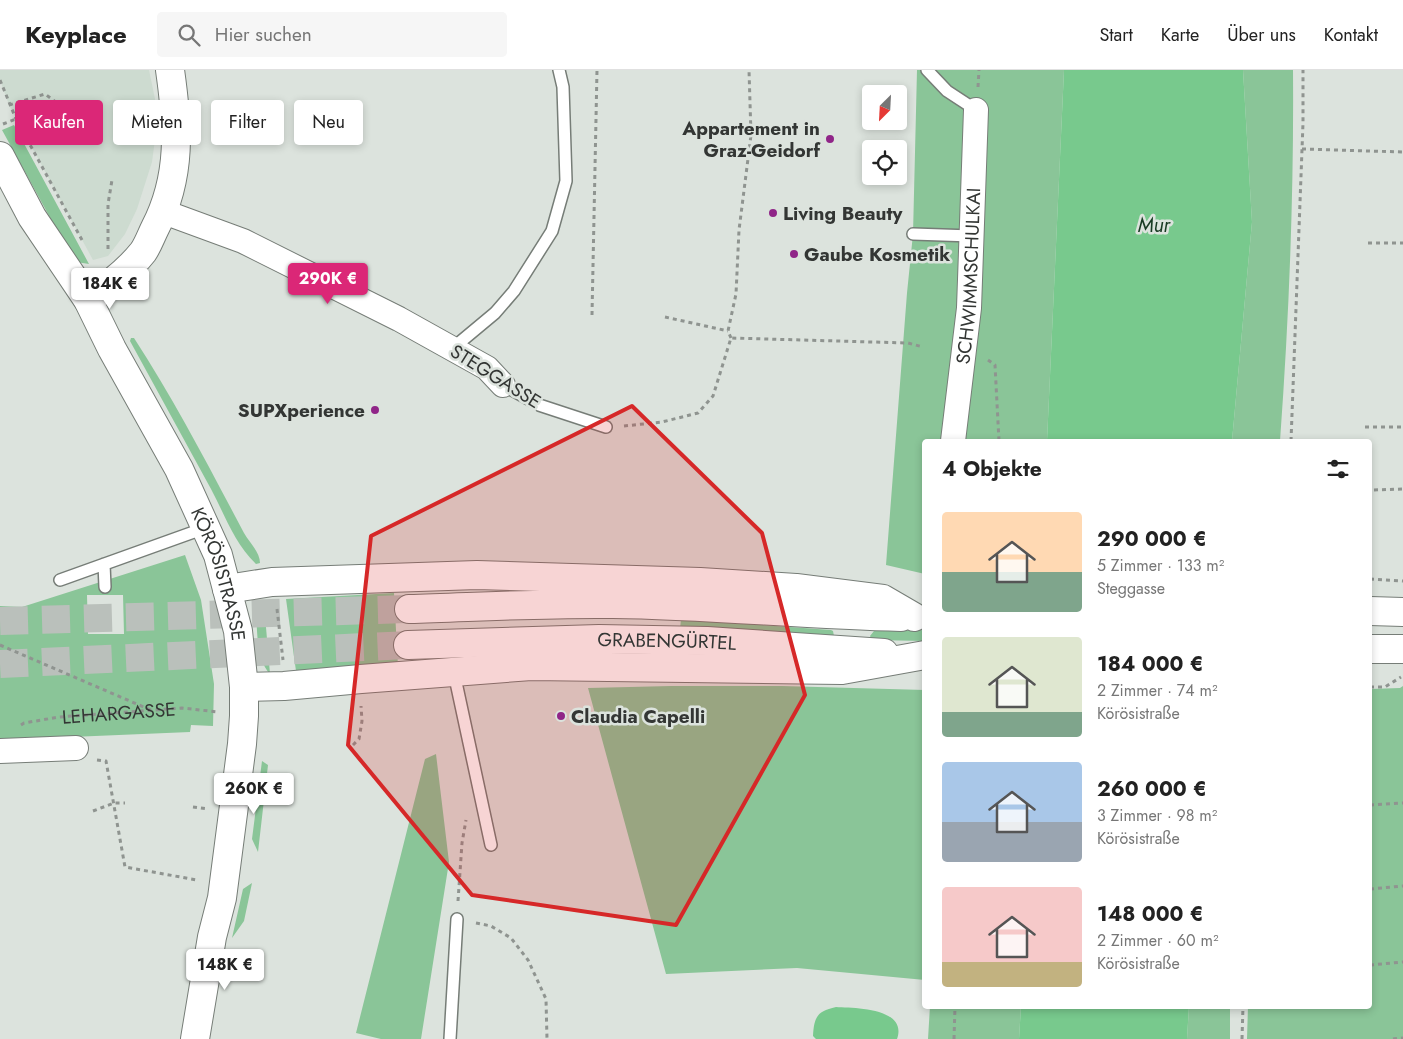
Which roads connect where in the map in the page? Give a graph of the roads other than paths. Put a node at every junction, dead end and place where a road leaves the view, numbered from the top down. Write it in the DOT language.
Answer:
graph roads {
  1 [pos="170,70"];
  2 [pos="559,70"];
  3 [pos="926,70"];
  4 [pos="976,110"];
  5 [pos="0,156"];
  6 [pos="164,212"];
  7 [pos="913,234"];
  8 [pos="972,236"];
  9 [pos="88,300"];
  10 [pos="453,348"];
  11 [pos="503,385"];
  12 [pos="606,426"];
  13 [pos="954,439"];
  14 [pos="205,528"];
  15 [pos="104,564"];
  16 [pos="60,580"];
  17 [pos="105,587"];
  18 [pos="227,589"];
  19 [pos="409,609"];
  20 [pos="1372,611"];
  21 [pos="1403,612"];
  22 [pos="920,617"];
  23 [pos="408,645"];
  24 [pos="1372,649"];
  25 [pos="1403,649"];
  26 [pos="922,655"];
  27 [pos="922,656"];
  28 [pos="454,673"];
  29 [pos="244,687"];
  30 [pos="0,752"];
  31 [pos="83,754"];
  32 [pos="491,845"];
  33 [pos="458,919"];
  34 [pos="195,1039"];
  35 [pos="450,1039"];
  1 -- 6 [label="main road"];
  2 -- 10 [label="lane"];
  3 -- 4 [label="lane"];
  4 -- 8 [label="street, SCHWIMMSCHULKAI"];
  5 -- 9 [label="main road, KÖRÖSISTRASSE"];
  6 -- 9 [label="main road"];
  6 -- 10 [label="street, STEGGASSE"];
  7 -- 8 [label="lane"];
  8 -- 13 [label="street, SCHWIMMSCHULKAI"];
  9 -- 14 [label="main road, KÖRÖSISTRASSE"];
  10 -- 11 [label="street, STEGGASSE"];
  11 -- 12 [label="lane, STEGGASSE"];
  14 -- 15 [label="lane"];
  14 -- 18 [label="main road, KÖRÖSISTRASSE"];
  15 -- 16 [label="lane"];
  15 -- 17 [label="lane"];
  18 -- 22 [label="main road"];
  18 -- 29 [label="main road, KÖRÖSISTRASSE"];
  19 -- 22 [label="main road, GRABENGÜRTEL"];
  20 -- 21 [label="main road"];
  23 -- 26 [label="main road, GRABENGÜRTEL"];
  24 -- 25 [label="main road"];
  27 -- 28 [label="main road"];
  28 -- 29 [label="main road"];
  28 -- 32 [label="lane"];
  29 -- 34 [label="main road, KÖRÖSISTRASSE"];
  30 -- 31 [label="street, LEHARGASSE"];
  33 -- 35 [label="lane"];
}
